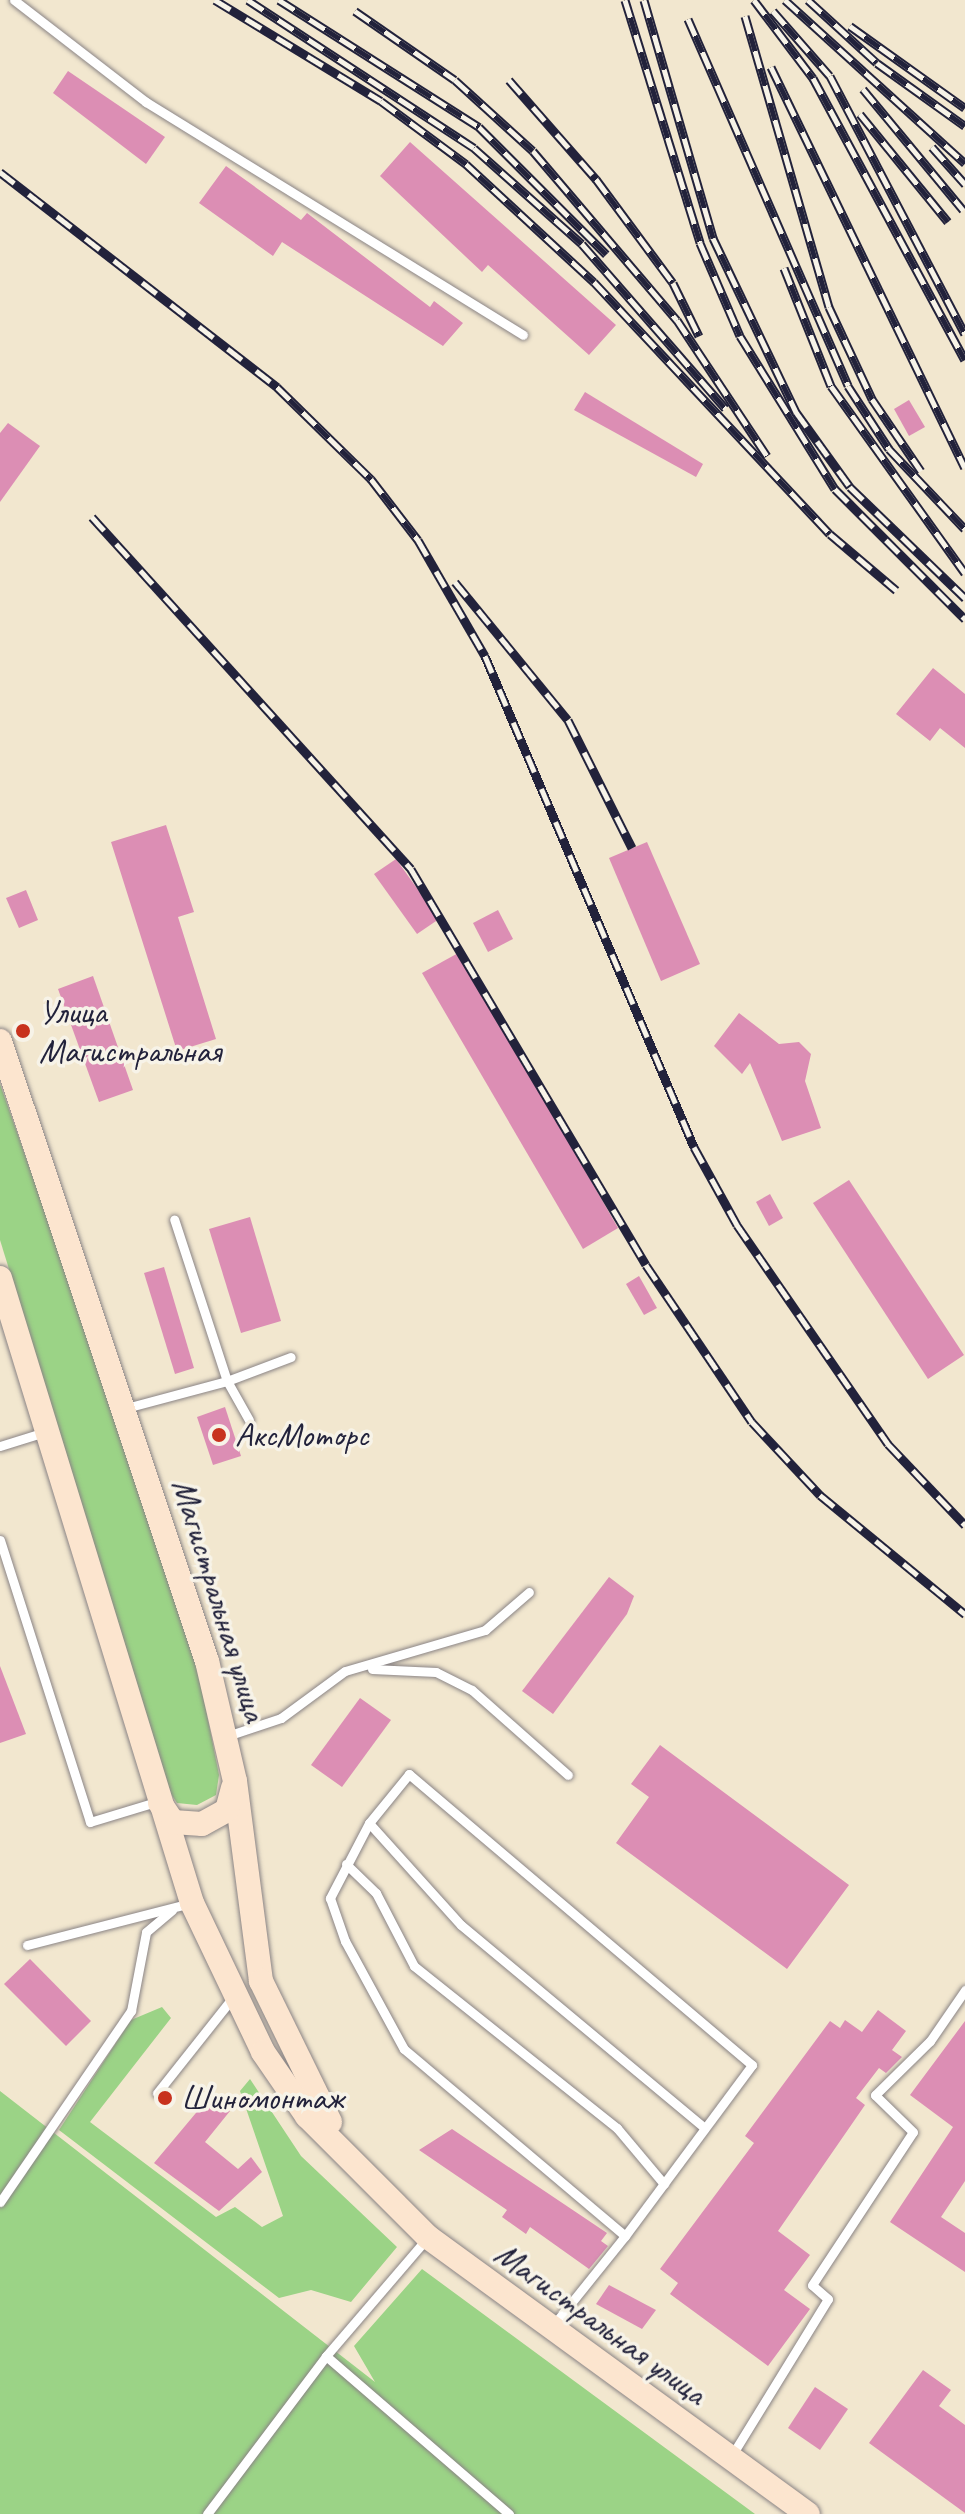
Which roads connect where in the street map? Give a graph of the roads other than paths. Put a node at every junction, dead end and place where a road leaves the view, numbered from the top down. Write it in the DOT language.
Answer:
graph roads {
  1 [pos="14,0"];
  2 [pos="523,335"];
  3 [pos="0,1041"];
  4 [pos="174,1219"];
  5 [pos="0,1278"];
  6 [pos="291,1357"];
  7 [pos="227,1381"];
  8 [pos="123,1409"];
  9 [pos="249,1420"];
  10 [pos="45,1432"];
  11 [pos="0,1446"];
  12 [pos="0,1540"];
  13 [pos="529,1592"];
  14 [pos="345,1671"];
  15 [pos="227,1736"];
  16 [pos="568,1775"];
  17 [pos="235,1781"];
  18 [pos="159,1801"];
  19 [pos="369,1823"];
  20 [pos="346,1864"];
  21 [pos="182,1906"];
  22 [pos="27,1945"];
  23 [pos="261,1981"];
  24 [pos="965,1990"];
  25 [pos="233,1997"];
  26 [pos="157,2093"];
  27 [pos="705,2128"];
  28 [pos="363,2175"];
  29 [pos="664,2184"];
  30 [pos="0,2202"];
  31 [pos="625,2236"];
  32 [pos="428,2237"];
  33 [pos="549,2330"];
  34 [pos="326,2356"];
  35 [pos="730,2458"];
  36 [pos="207,2514"];
  37 [pos="509,2514"];
  38 [pos="808,2514"];
  1 -- 2 [label="lane"];
  3 -- 8 [label="main road, Магистральная улица"];
  4 -- 7 [label="lane"];
  5 -- 10 [label="main road, Магистральная улица"];
  6 -- 7 [label="lane"];
  7 -- 8 [label="lane"];
  7 -- 9 [label="lane"];
  8 -- 15 [label="main road, Магистральная улица"];
  10 -- 11 [label="lane"];
  10 -- 18 [label="main road, Магистральная улица"];
  12 -- 18 [label="lane"];
  13 -- 14 [label="lane"];
  14 -- 15 [label="lane"];
  14 -- 16 [label="lane"];
  15 -- 17 [label="main road, Магистральная улица"];
  17 -- 18 [label="main road"];
  17 -- 23 [label="main road, Магистральная улица"];
  18 -- 21 [label="main road, Магистральная улица"];
  19 -- 20 [label="lane"];
  19 -- 27 [label="lane"];
  19 -- 27 [label="lane"];
  20 -- 29 [label="lane"];
  20 -- 31 [label="lane"];
  21 -- 22 [label="lane"];
  21 -- 25 [label="main road, Магистральная улица"];
  21 -- 30 [label="lane"];
  23 -- 25 [label="main road"];
  23 -- 28 [label="main road, Магистральная улица"];
  24 -- 35 [label="lane"];
  25 -- 26 [label="lane"];
  25 -- 28 [label="main road, Магистральная улица"];
  27 -- 29 [label="lane"];
  28 -- 32 [label="main road, Магистральная улица"];
  29 -- 31 [label="lane"];
  31 -- 33 [label="lane"];
  32 -- 33 [label="main road, Магистральная улица"];
  32 -- 34 [label="lane"];
  33 -- 35 [label="main road, Магистральная улица"];
  34 -- 36 [label="lane"];
  34 -- 37 [label="lane"];
  35 -- 38 [label="main road, Магистральная улица"];
}
